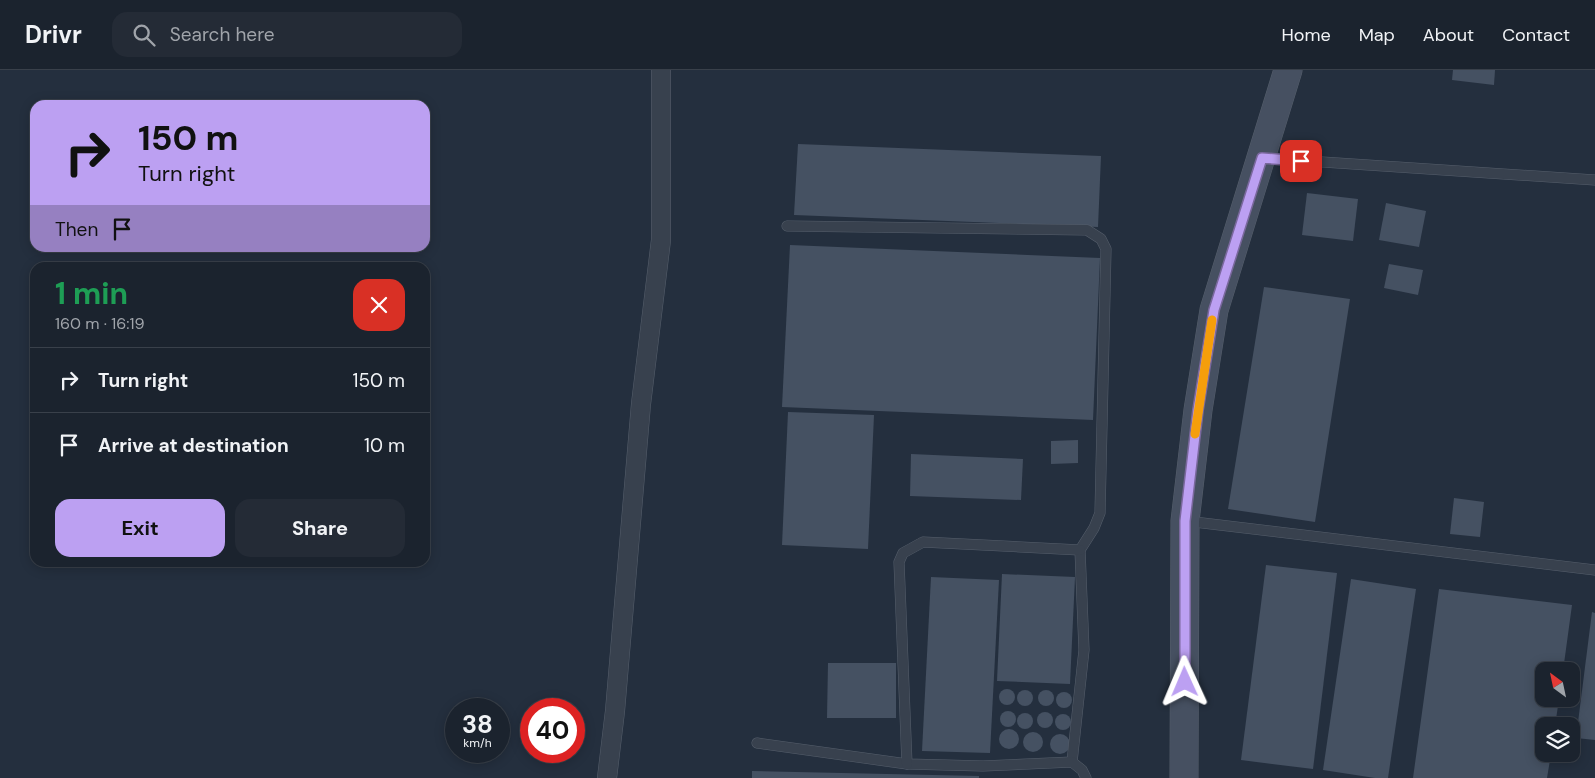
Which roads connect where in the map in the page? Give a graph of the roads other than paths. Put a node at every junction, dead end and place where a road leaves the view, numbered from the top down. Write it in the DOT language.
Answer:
graph roads {
  1 [pos="661,70"];
  2 [pos="1288,70"];
  3 [pos="1262,158"];
  4 [pos="1595,180"];
  5 [pos="787,226"];
  6 [pos="1185,521"];
  7 [pos="1080,550"];
  8 [pos="1595,570"];
  9 [pos="757,743"];
  10 [pos="1072,762"];
  11 [pos="907,764"];
  12 [pos="607,778"];
  13 [pos="1086,778"];
  14 [pos="1184,778"];
  1 -- 12 [label="street"];
  2 -- 3 [label="street"];
  3 -- 4 [label="lane"];
  3 -- 6 [label="street"];
  5 -- 7 [label="lane"];
  6 -- 8 [label="lane"];
  6 -- 14 [label="street"];
  7 -- 10 [label="lane"];
  7 -- 11 [label="lane"];
  9 -- 11 [label="lane"];
  10 -- 11 [label="lane"];
  10 -- 13 [label="lane"];
}
